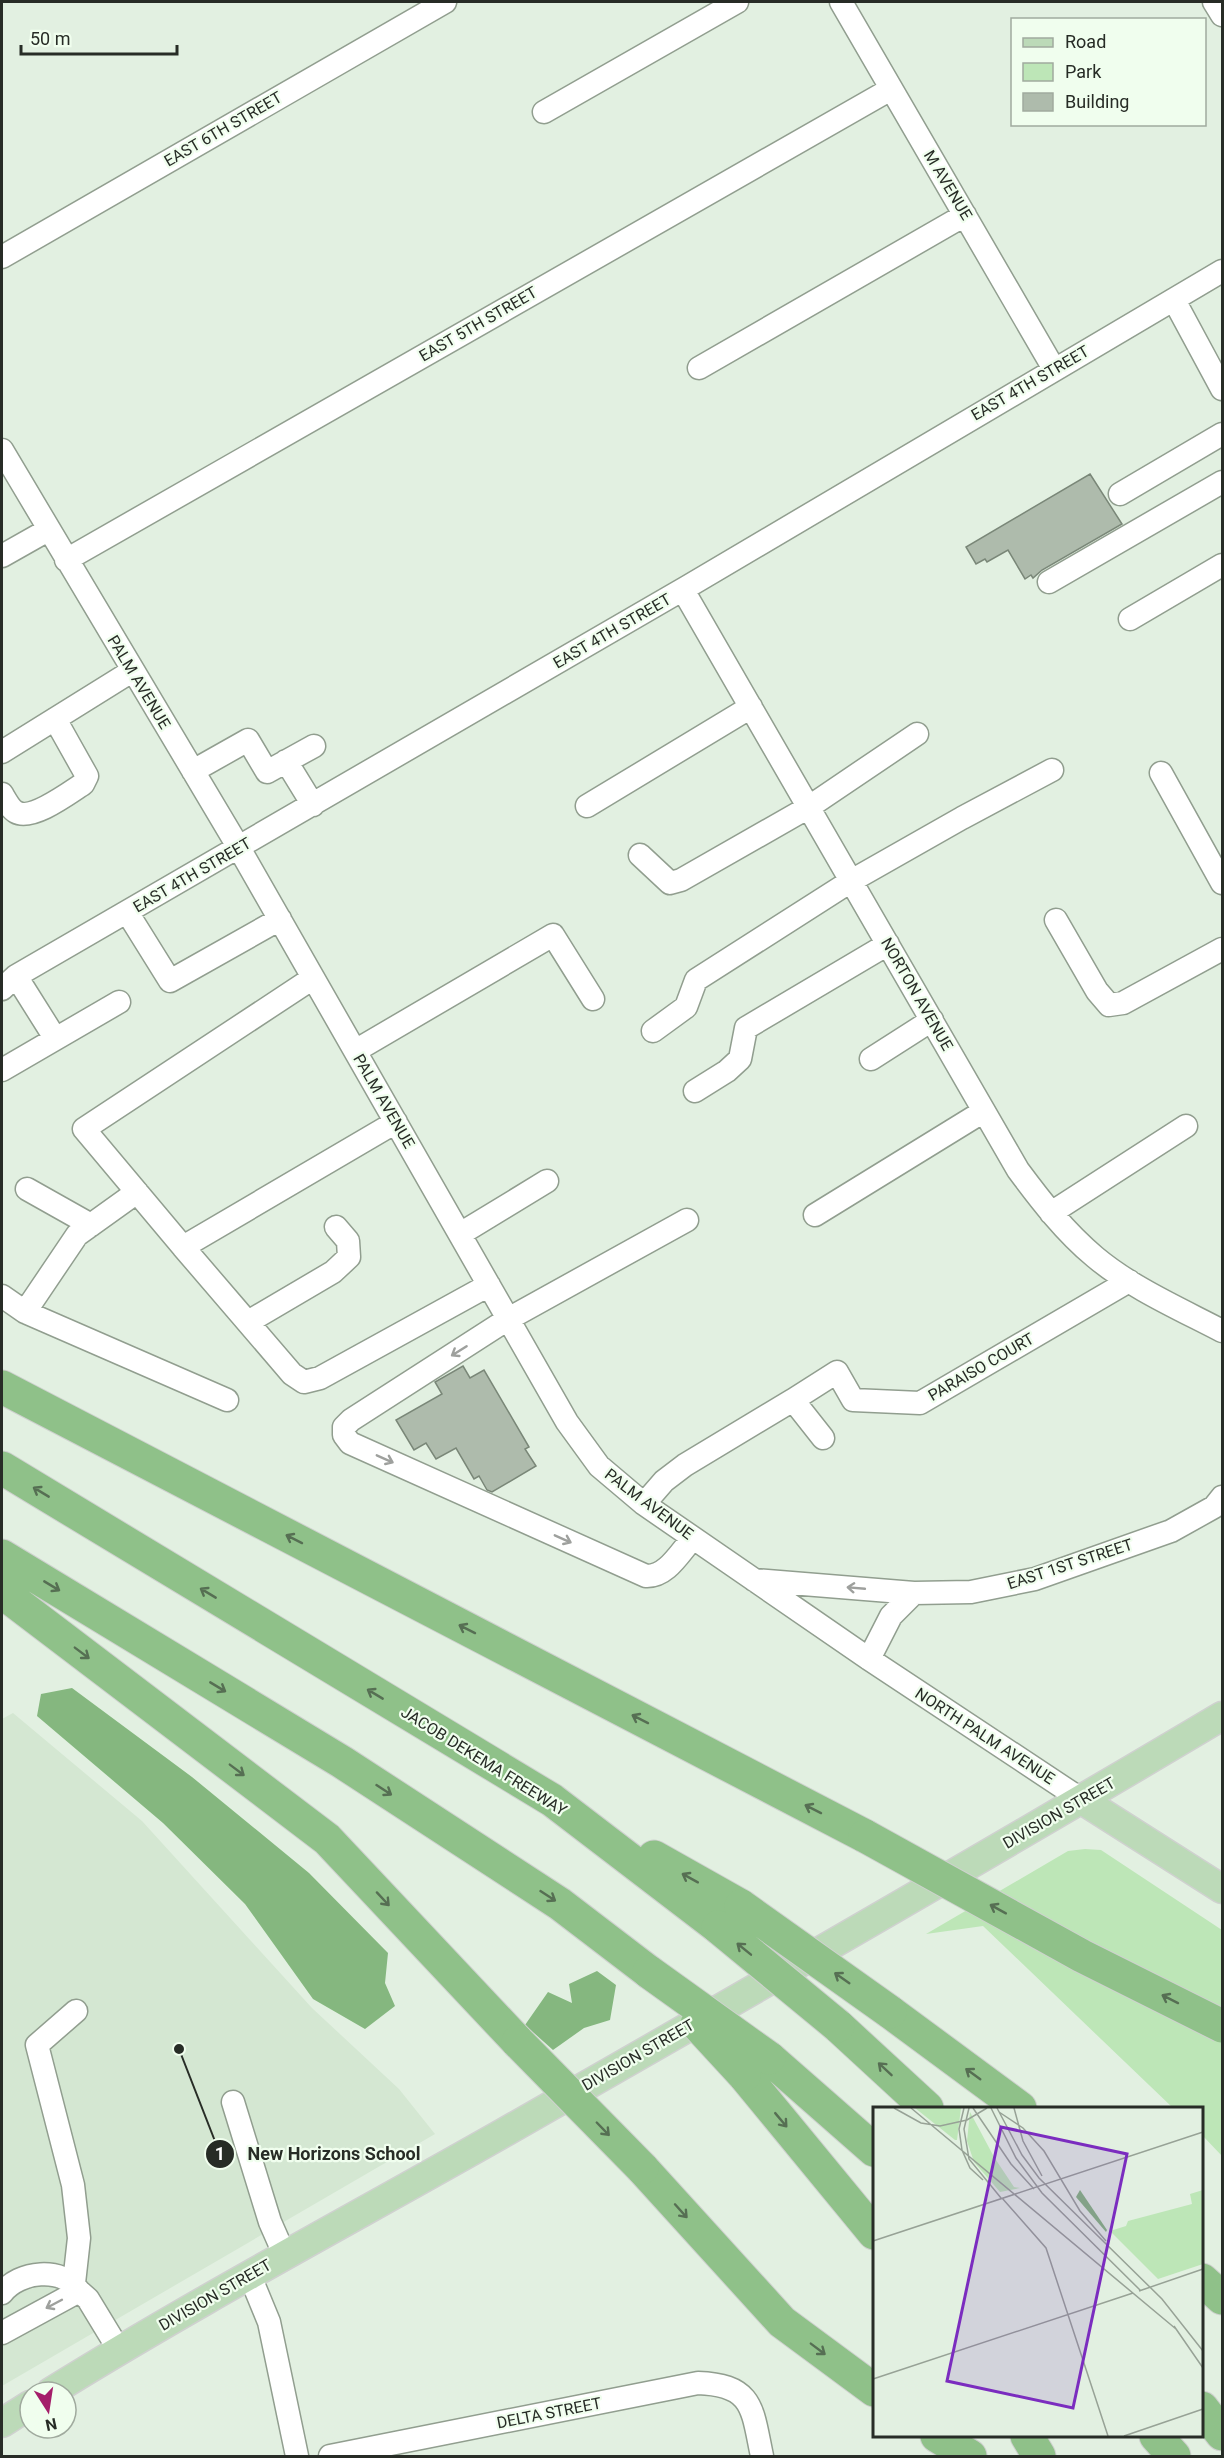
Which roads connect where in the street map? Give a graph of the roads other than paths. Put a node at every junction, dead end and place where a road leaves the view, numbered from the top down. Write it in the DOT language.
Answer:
graph roads {
  1 [pos="445,2"];
  2 [pos="737,2"];
  3 [pos="841,2"];
  4 [pos="1214,2"];
  5 [pos="1222,15"];
  6 [pos="891,89"];
  7 [pos="544,112"];
  8 [pos="965,215"];
  9 [pos="2,257"];
  10 [pos="1222,271"];
  11 [pos="1174,300"];
  12 [pos="699,368"];
  13 [pos="1054,369"];
  14 [pos="1222,388"];
  15 [pos="1222,434"];
  16 [pos="2,450"];
  17 [pos="1222,482"];
  18 [pos="1120,494"];
  19 [pos="48,530"];
  20 [pos="2,555"];
  21 [pos="66,560"];
  22 [pos="1222,566"];
  23 [pos="1049,582"];
  24 [pos="683,590"];
  25 [pos="1130,619"];
  26 [pos="132,671"];
  27 [pos="751,707"];
  28 [pos="55,719"];
  29 [pos="917,734"];
  30 [pos="314,746"];
  31 [pos="2,752"];
  32 [pos="286,761"];
  33 [pos="1052,770"];
  34 [pos="193,771"];
  35 [pos="1161,773"];
  36 [pos="2,794"];
  37 [pos="313,805"];
  38 [pos="586,806"];
  39 [pos="809,807"];
  40 [pos="239,848"];
  41 [pos="640,855"];
  42 [pos="851,881"];
  43 [pos="1222,883"];
  44 [pos="127,912"];
  45 [pos="280,919"];
  46 [pos="1056,920"];
  47 [pos="888,944"];
  48 [pos="1222,949"];
  49 [pos="314,978"];
  50 [pos="9,983"];
  51 [pos="592,999"];
  52 [pos="119,1002"];
  53 [pos="932,1020"];
  54 [pos="653,1031"];
  55 [pos="55,1038"];
  56 [pos="355,1051"];
  57 [pos="871,1059"];
  58 [pos="2,1070"];
  59 [pos="695,1091"];
  60 [pos="984,1111"];
  61 [pos="396,1122"];
  62 [pos="1186,1126"];
  63 [pos="547,1181"];
  64 [pos="27,1189"];
  65 [pos="137,1192"];
  66 [pos="1051,1213"];
  67 [pos="815,1215"];
  68 [pos="687,1220"];
  69 [pos="92,1225"];
  70 [pos="336,1227"];
  71 [pos="460,1234"];
  72 [pos="183,1247"];
  73 [pos="1129,1281"];
  74 [pos="489,1285"];
  75 [pos="2,1296"];
  76 [pos="25,1312"];
  77 [pos="508,1320"];
  78 [pos="248,1322"];
  79 [pos="1222,1331"];
  80 [pos="2,1387"];
  81 [pos="227,1400"];
  82 [pos="793,1400"];
  83 [pos="823,1438"];
  84 [pos="2,1468"];
  85 [pos="1222,1497"];
  86 [pos="644,1504"];
  87 [pos="693,1538"];
  88 [pos="2,1556"];
  89 [pos="753,1580"];
  90 [pos="2,1592"];
  91 [pos="914,1593"];
  92 [pos="869,1659"];
  93 [pos="1222,1716"];
  94 [pos="1082,1800"];
  95 [pos="1222,1889"];
  96 [pos="730,1917"];
  97 [pos="76,2011"];
  98 [pos="1222,2026"];
  99 [pos="756,2067"];
  100 [pos="233,2102"];
  101 [pos="925,2107"];
  102 [pos="1017,2107"];
  103 [pos="873,2149"];
  104 [pos="873,2233"];
  105 [pos="285,2256"];
  106 [pos="250,2276"];
  107 [pos="1203,2281"];
  108 [pos="76,2287"];
  109 [pos="2,2293"];
  110 [pos="1222,2298"];
  111 [pos="2,2332"];
  112 [pos="119,2350"];
  113 [pos="70,2380"];
  114 [pos="873,2390"];
  115 [pos="1203,2409"];
  116 [pos="18,2413"];
  117 [pos="2,2423"];
  118 [pos="1222,2434"];
  119 [pos="939,2437"];
  120 [pos="1028,2437"];
  121 [pos="1157,2437"];
  122 [pos="297,2457"];
  123 [pos="330,2457"];
  124 [pos="762,2457"];
  125 [pos="970,2457"];
  126 [pos="1040,2457"];
  127 [pos="1174,2457"];
  1 -- 9 [label="street, EAST 6TH STREET"];
  2 -- 7 [label="street"];
  3 -- 6 [label="street, M AVENUE"];
  4 -- 5 [label="street"];
  6 -- 8 [label="street, M AVENUE"];
  6 -- 21 [label="street, EAST 5TH STREET"];
  8 -- 12 [label="street"];
  8 -- 13 [label="street, M AVENUE"];
  10 -- 11 [label="street, EAST 4TH STREET"];
  11 -- 13 [label="street, EAST 4TH STREET"];
  11 -- 14 [label="street"];
  13 -- 24 [label="street, EAST 4TH STREET"];
  15 -- 18 [label="street"];
  16 -- 19 [label="street, PALM AVENUE"];
  17 -- 23 [label="street"];
  19 -- 20 [label="street"];
  19 -- 21 [label="street, PALM AVENUE"];
  21 -- 26 [label="street, PALM AVENUE"];
  22 -- 25 [label="street"];
  24 -- 27 [label="street, NORTON AVENUE"];
  24 -- 37 [label="street, EAST 4TH STREET"];
  26 -- 28 [label="street"];
  26 -- 34 [label="street, PALM AVENUE"];
  27 -- 38 [label="street"];
  27 -- 39 [label="street, NORTON AVENUE"];
  28 -- 31 [label="street"];
  28 -- 36 [label="street"];
  29 -- 39 [label="street"];
  30 -- 32 [label="street"];
  32 -- 34 [label="street"];
  32 -- 37 [label="street"];
  33 -- 42 [label="street"];
  34 -- 40 [label="street, PALM AVENUE"];
  35 -- 43 [label="street"];
  37 -- 40 [label="street, EAST 4TH STREET"];
  39 -- 41 [label="street"];
  39 -- 42 [label="street, NORTON AVENUE"];
  40 -- 44 [label="street, EAST 4TH STREET"];
  40 -- 45 [label="street, PALM AVENUE"];
  42 -- 47 [label="street, NORTON AVENUE"];
  42 -- 54 [label="street"];
  44 -- 45 [label="street"];
  44 -- 50 [label="street, EAST 4TH STREET"];
  45 -- 49 [label="street, PALM AVENUE"];
  46 -- 48 [label="street"];
  47 -- 53 [label="street, NORTON AVENUE"];
  47 -- 59 [label="street"];
  49 -- 56 [label="street, PALM AVENUE"];
  49 -- 65 [label="street"];
  50 -- 55 [label="street"];
  51 -- 56 [label="street"];
  52 -- 55 [label="street"];
  53 -- 57 [label="street"];
  53 -- 60 [label="street, NORTON AVENUE"];
  55 -- 58 [label="street"];
  56 -- 61 [label="street, PALM AVENUE"];
  60 -- 66 [label="street, NORTON AVENUE"];
  60 -- 67 [label="street"];
  61 -- 71 [label="street, PALM AVENUE"];
  61 -- 72 [label="street"];
  62 -- 66 [label="street"];
  63 -- 71 [label="street"];
  64 -- 69 [label="street"];
  65 -- 69 [label="street"];
  65 -- 72 [label="street"];
  66 -- 73 [label="street, NORTON AVENUE"];
  68 -- 77 [label="street"];
  69 -- 76 [label="street"];
  70 -- 78 [label="street"];
  71 -- 74 [label="street, PALM AVENUE"];
  72 -- 78 [label="street"];
  73 -- 79 [label="street, NORTON AVENUE"];
  73 -- 82 [label="street, PARAISO COURT"];
  74 -- 77 [label="street, PALM AVENUE"];
  74 -- 78 [label="street"];
  75 -- 76 [label="street"];
  76 -- 81 [label="street"];
  77 -- 86 [label="street, PALM AVENUE"];
  77 -- 87 [label="street, one-way"];
  98 -- 80 [label="highway, one-way, bridge"];
  82 -- 83 [label="street"];
  82 -- 86 [label="street"];
  96 -- 84 [label="highway, JACOB DEKEMA FREEWAY, one-way"];
  85 -- 91 [label="street, EAST 1ST STREET"];
  86 -- 87 [label="street, PALM AVENUE"];
  87 -- 89 [label="street, PALM AVENUE"];
  88 -- 99 [label="highway, one-way, bridge"];
  91 -- 89 [label="street, EAST 1ST STREET, one-way"];
  89 -- 92 [label="street, PALM AVENUE"];
  90 -- 114 [label="highway, one-way, bridge"];
  91 -- 92 [label="street"];
  92 -- 94 [label="street, NORTH PALM AVENUE"];
  93 -- 94 [label="main road, DIVISION STREET"];
  94 -- 95 [label="main road, NORTH PALM AVENUE"];
  94 -- 105 [label="main road, DIVISION STREET"];
  101 -- 96 [label="highway, JACOB DEKEMA FREEWAY, one-way, bridge"];
  102 -- 96 [label="highway, one-way, bridge"];
  97 -- 108 [label="street"];
  99 -- 103 [label="highway"];
  99 -- 104 [label="highway, one-way"];
  100 -- 105 [label="street"];
  105 -- 106 [label="main road, DIVISION STREET"];
  106 -- 112 [label="main road, DIVISION STREET"];
  106 -- 122 [label="street"];
  107 -- 110 [label="highway"];
  108 -- 109 [label="street"];
  108 -- 111 [label="street, one-way"];
  108 -- 112 [label="street"];
  112 -- 113 [label="main road, DIVISION STREET"];
  115 -- 118 [label="highway"];
  116 -- 117 [label="main road"];
  119 -- 125 [label="highway"];
  120 -- 126 [label="highway"];
  121 -- 127 [label="highway"];
  123 -- 124 [label="street, DELTA STREET"];
}
